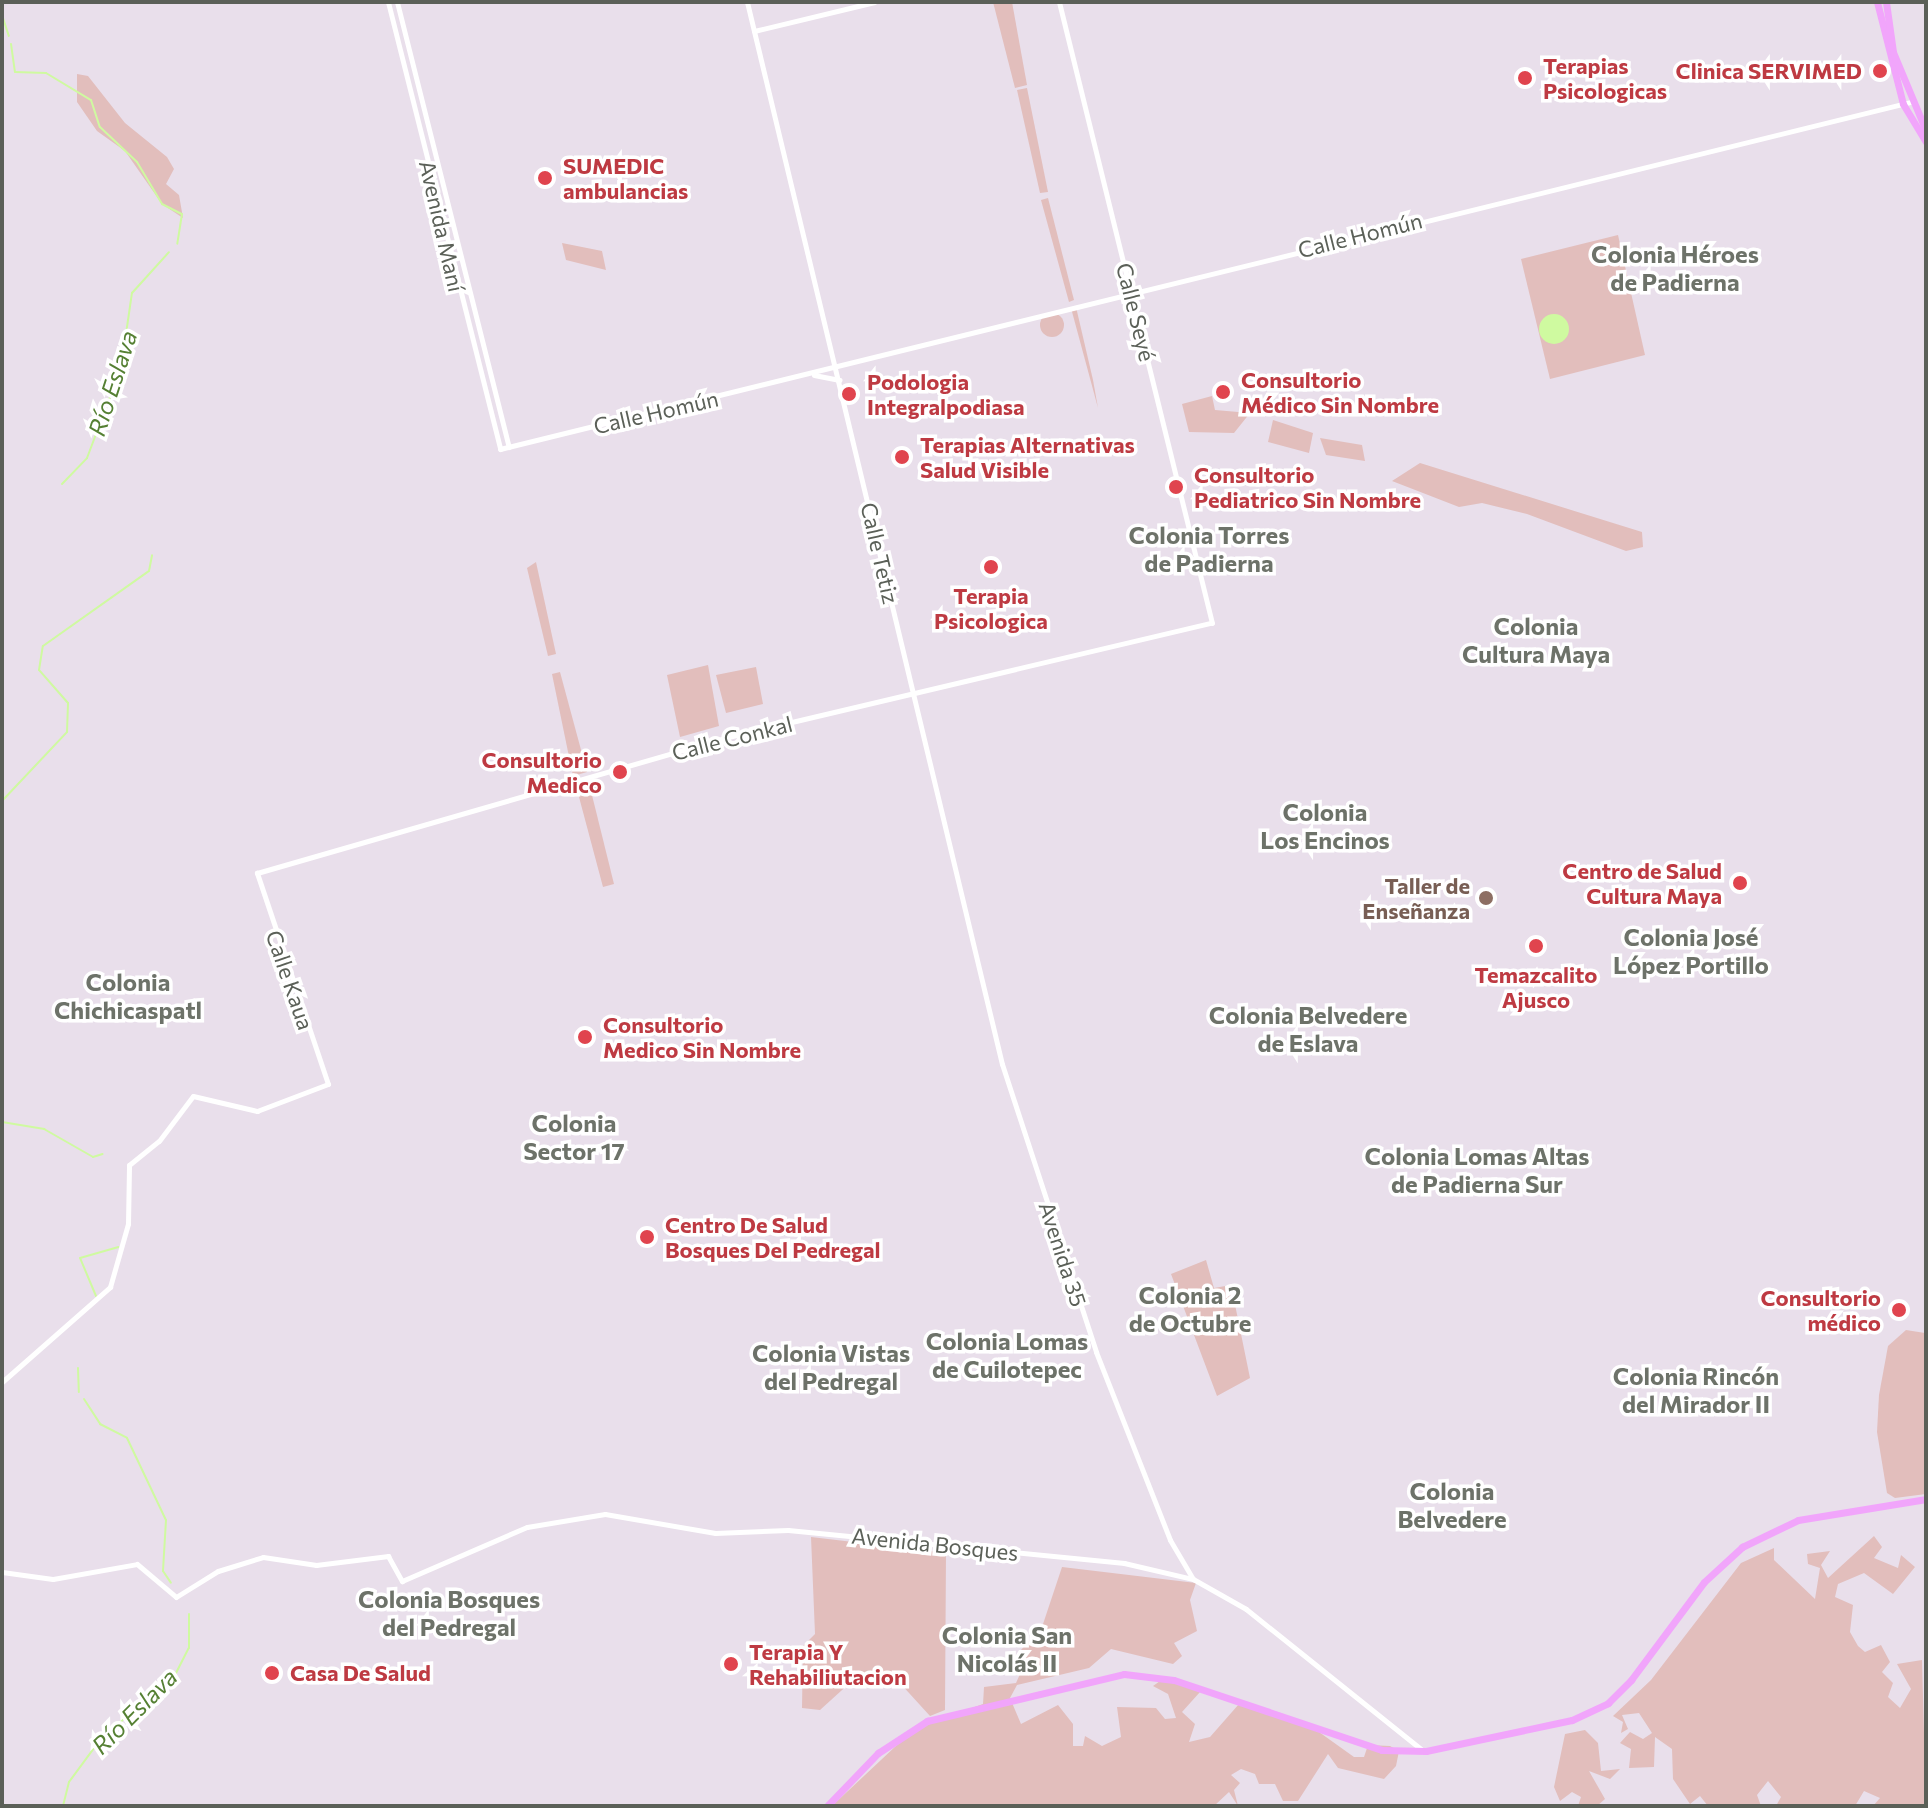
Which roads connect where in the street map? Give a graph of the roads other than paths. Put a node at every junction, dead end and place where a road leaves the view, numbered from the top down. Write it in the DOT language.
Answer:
graph roads {
  1 [pos="388,2"];
  2 [pos="397,2"];
  3 [pos="747,2"];
  4 [pos="875,2"];
  5 [pos="1059,2"];
  6 [pos="1877,2"];
  7 [pos="1886,2"];
  8 [pos="754,31"];
  9 [pos="1907,103"];
  10 [pos="1926,131"];
  11 [pos="1926,142"];
  12 [pos="1130,291"];
  13 [pos="834,362"];
  14 [pos="813,375"];
  15 [pos="840,380"];
  16 [pos="509,447"];
  17 [pos="500,449"];
  18 [pos="1212,623"];
  19 [pos="914,694"];
  20 [pos="257,873"];
  21 [pos="1015,1103"];
  22 [pos="2,1382"];
  23 [pos="1926,1499"];
  24 [pos="2,1572"];
  25 [pos="1193,1579"];
  26 [pos="1423,1751"];
  27 [pos="827,1806"];
  1 -- 17 [label="street, Avenida Maní"];
  2 -- 16 [label="street, Avenida Maní"];
  3 -- 8 [label="street, Calle Tetiz"];
  4 -- 8 [label="street"];
  5 -- 12 [label="street, Calle Seyé"];
  6 -- 9 [label="main road"];
  7 -- 9 [label="main road"];
  8 -- 13 [label="street, Calle Tetiz"];
  9 -- 10 [label="main road"];
  9 -- 11 [label="main road"];
  9 -- 12 [label="street, Calle Homún"];
  12 -- 13 [label="street, Calle Homún"];
  12 -- 18 [label="street, Calle Seyé"];
  13 -- 14 [label="street, Calle Homún"];
  13 -- 15 [label="street, Calle Tetiz"];
  14 -- 15 [label="street, Calle Homún"];
  14 -- 16 [label="street, Calle Homún"];
  15 -- 19 [label="street, Calle Tetiz"];
  16 -- 17 [label="street, Calle Homún"];
  18 -- 19 [label="street, Calle Conkal"];
  19 -- 20 [label="street, Calle Conkal"];
  19 -- 21 [label="street, Calle Tetiz"];
  20 -- 22 [label="street, Calle Kaua"];
  21 -- 25 [label="street, Avenida 35"];
  23 -- 26 [label="main road"];
  24 -- 25 [label="street, Avenida Bosques"];
  25 -- 26 [label="street, Avenida Bosques"];
  26 -- 27 [label="main road"];
}
